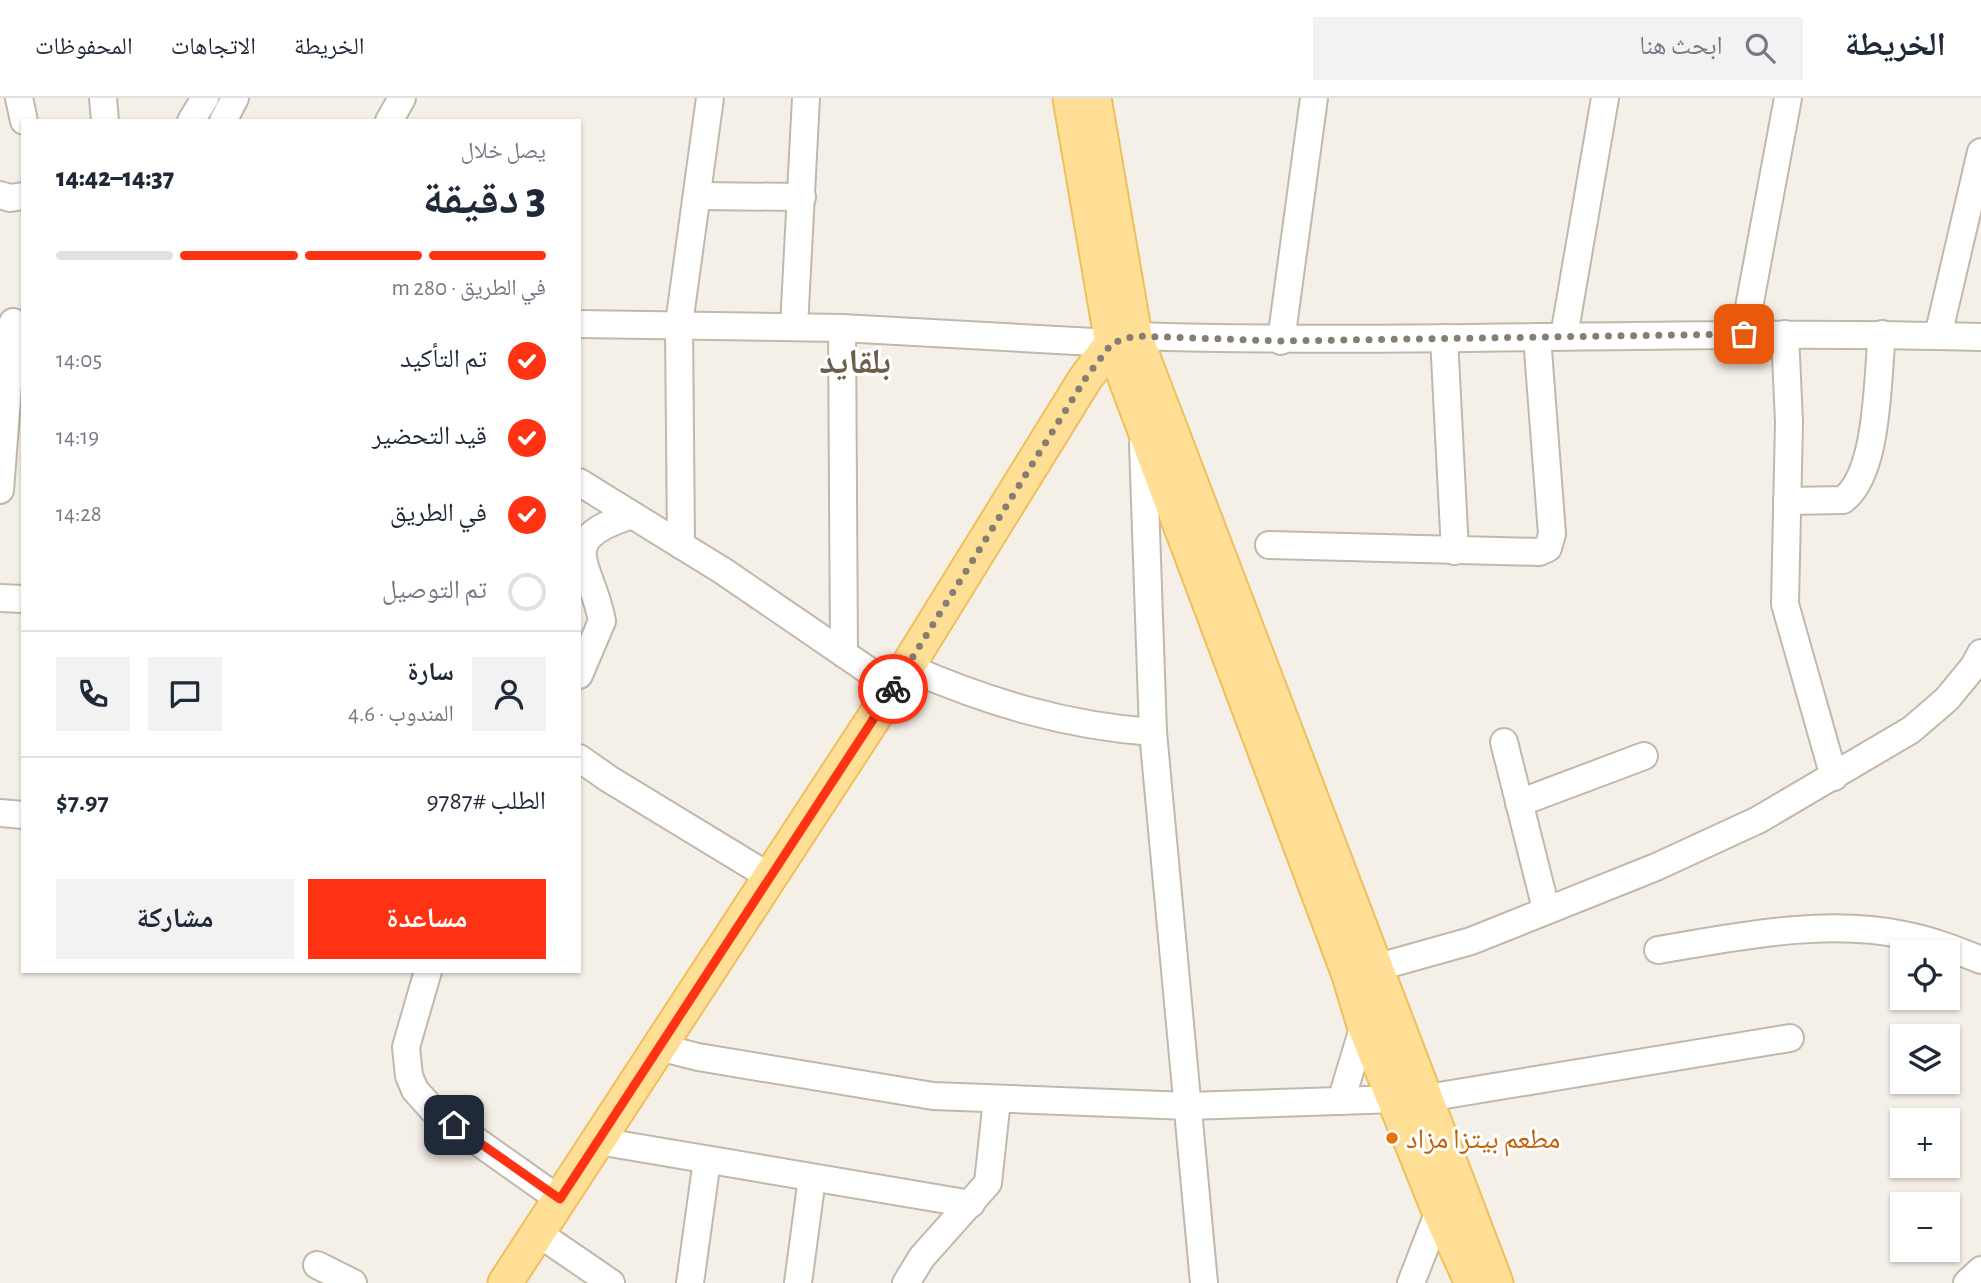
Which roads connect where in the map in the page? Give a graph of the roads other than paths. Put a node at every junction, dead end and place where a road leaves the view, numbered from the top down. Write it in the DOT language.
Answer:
graph roads {
  1 [pos="19,98"];
  2 [pos="103,98"];
  3 [pos="205,98"];
  4 [pos="402,98"];
  5 [pos="710,98"];
  6 [pos="806,98"];
  7 [pos="1070,98"];
  8 [pos="1094,98"];
  9 [pos="1314,98"];
  10 [pos="1605,98"];
  11 [pos="1788,98"];
  12 [pos="24,119"];
  13 [pos="105,119"];
  14 [pos="192,119"];
  15 [pos="390,119"];
  16 [pos="1981,152"];
  17 [pos="0,195"];
  18 [pos="21,196"];
  19 [pos="698,196"];
  20 [pos="802,197"];
  21 [pos="12,322"];
  22 [pos="581,324"];
  23 [pos="679,324"];
  24 [pos="794,327"];
  25 [pos="842,328"];
  26 [pos="1744,334"];
  27 [pos="1785,334"];
  28 [pos="1882,334"];
  29 [pos="1938,335"];
  30 [pos="1564,336"];
  31 [pos="1537,337"];
  32 [pos="1981,337"];
  33 [pos="1444,338"];
  34 [pos="1123,339"];
  35 [pos="1281,341"];
  36 [pos="1149,409"];
  37 [pos="581,483"];
  38 [pos="0,490"];
  39 [pos="1787,501"];
  40 [pos="632,515"];
  41 [pos="1269,544"];
  42 [pos="681,545"];
  43 [pos="1455,551"];
  44 [pos="0,598"];
  45 [pos="21,599"];
  46 [pos="1981,653"];
  47 [pos="844,654"];
  48 [pos="581,670"];
  49 [pos="900,678"];
  50 [pos="1153,733"];
  51 [pos="1504,742"];
  52 [pos="1644,756"];
  53 [pos="581,759"];
  54 [pos="1833,777"];
  55 [pos="1519,803"];
  56 [pos="0,813"];
  57 [pos="21,815"];
  58 [pos="770,877"];
  59 [pos="1546,909"];
  60 [pos="1658,950"];
  61 [pos="1981,960"];
  62 [pos="1363,971"];
  63 [pos="423,973"];
  64 [pos="1364,1025"];
  65 [pos="1790,1038"];
  66 [pos="659,1047"];
  67 [pos="1412,1099"];
  68 [pos="997,1100"];
  69 [pos="1341,1101"];
  70 [pos="1188,1106"];
  71 [pos="598,1141"];
  72 [pos="707,1160"];
  73 [pos="813,1178"];
  74 [pos="560,1199"];
  75 [pos="971,1204"];
  76 [pos="1439,1211"];
  77 [pos="538,1233"];
  78 [pos="317,1265"];
  79 [pos="1981,1270"];
  80 [pos="354,1283"];
  81 [pos="505,1283"];
  82 [pos="611,1283"];
  83 [pos="690,1283"];
  84 [pos="798,1283"];
  85 [pos="906,1283"];
  86 [pos="1204,1283"];
  87 [pos="1410,1283"];
  88 [pos="1472,1283"];
  89 [pos="1496,1283"];
  90 [pos="1967,1283"];
  1 -- 12 [label="street"];
  2 -- 13 [label="street"];
  3 -- 14 [label="street"];
  4 -- 15 [label="street"];
  5 -- 19 [label="street"];
  6 -- 20 [label="street"];
  7 -- 34 [label="main road"];
  8 -- 34 [label="main road"];
  9 -- 35 [label="street"];
  10 -- 30 [label="street"];
  11 -- 26 [label="street"];
  16 -- 29 [label="street"];
  17 -- 18 [label="street"];
  19 -- 20 [label="street"];
  19 -- 23 [label="street"];
  20 -- 24 [label="street"];
  21 -- 38 [label="street"];
  22 -- 23 [label="street"];
  23 -- 24 [label="street"];
  23 -- 42 [label="street"];
  24 -- 25 [label="street"];
  25 -- 34 [label="street"];
  25 -- 47 [label="street"];
  26 -- 27 [label="street"];
  26 -- 30 [label="street"];
  27 -- 28 [label="street"];
  27 -- 39 [label="street"];
  28 -- 29 [label="street"];
  28 -- 39 [label="street"];
  29 -- 32 [label="street"];
  30 -- 31 [label="street"];
  31 -- 33 [label="street"];
  31 -- 43 [label="street"];
  33 -- 35 [label="street"];
  33 -- 43 [label="street"];
  34 -- 35 [label="street"];
  34 -- 36 [label="main road"];
  34 -- 49 [label="main road"];
  36 -- 50 [label="street"];
  36 -- 62 [label="main road"];
  37 -- 40 [label="street"];
  39 -- 54 [label="street"];
  40 -- 42 [label="street"];
  40 -- 48 [label="street"];
  41 -- 43 [label="street"];
  42 -- 47 [label="street"];
  44 -- 45 [label="street"];
  46 -- 54 [label="street"];
  47 -- 49 [label="street"];
  49 -- 50 [label="street"];
  49 -- 58 [label="main road"];
  50 -- 70 [label="street"];
  51 -- 55 [label="street"];
  52 -- 55 [label="street"];
  53 -- 58 [label="street"];
  54 -- 59 [label="street"];
  55 -- 59 [label="street"];
  56 -- 57 [label="street"];
  58 -- 66 [label="main road"];
  59 -- 62 [label="street"];
  60 -- 61 [label="street"];
  62 -- 64 [label="main road"];
  62 -- 67 [label="main road"];
  63 -- 74 [label="street"];
  64 -- 67 [label="main road"];
  64 -- 69 [label="street"];
  65 -- 67 [label="street"];
  66 -- 68 [label="street"];
  66 -- 71 [label="main road"];
  67 -- 69 [label="street"];
  67 -- 76 [label="main road"];
  67 -- 89 [label="main road"];
  68 -- 70 [label="street"];
  68 -- 75 [label="street"];
  69 -- 70 [label="street"];
  70 -- 86 [label="street"];
  71 -- 72 [label="street"];
  71 -- 74 [label="main road"];
  72 -- 73 [label="street"];
  72 -- 83 [label="street"];
  73 -- 75 [label="street"];
  73 -- 84 [label="street"];
  74 -- 77 [label="main road"];
  75 -- 85 [label="street"];
  76 -- 87 [label="street"];
  76 -- 88 [label="main road"];
  77 -- 81 [label="main road"];
  77 -- 82 [label="street"];
  78 -- 80 [label="street"];
  79 -- 90 [label="street"];
}
